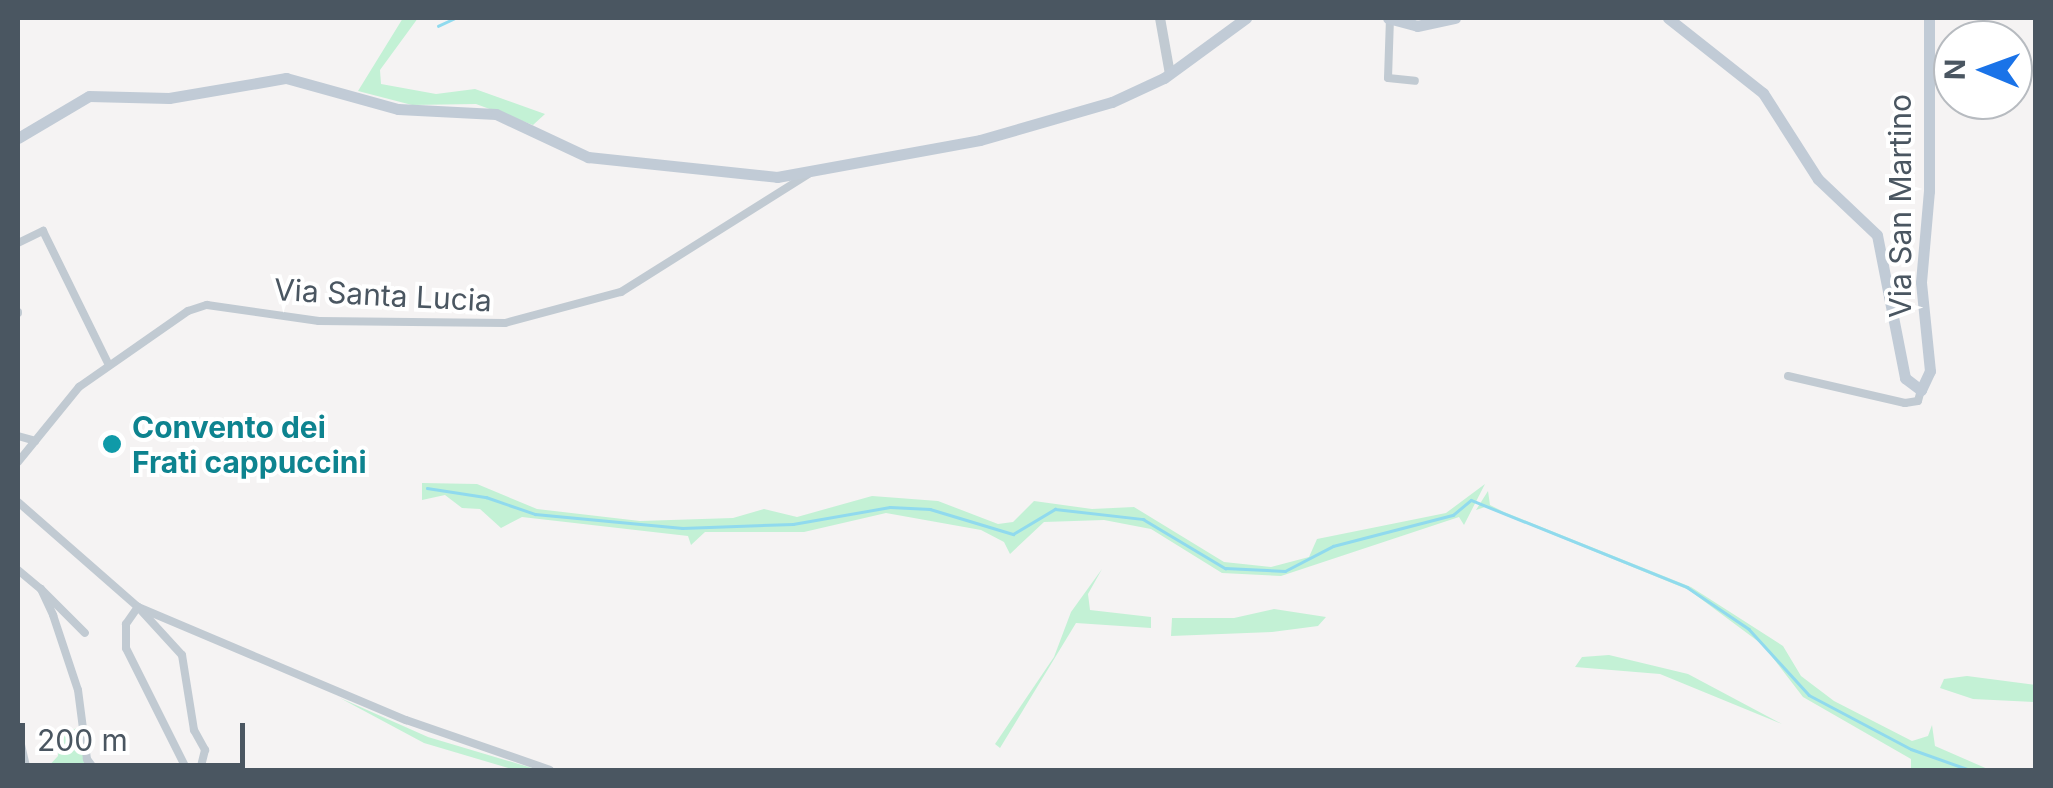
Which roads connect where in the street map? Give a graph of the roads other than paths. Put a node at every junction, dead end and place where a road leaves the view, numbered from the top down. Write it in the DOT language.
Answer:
graph roads {
  1 [pos="1160,18"];
  2 [pos="1246,18"];
  3 [pos="1389,18"];
  4 [pos="1455,18"];
  5 [pos="1668,18"];
  6 [pos="1929,18"];
  7 [pos="1170,74"];
  8 [pos="1415,81"];
  9 [pos="18,138"];
  10 [pos="813,172"];
  11 [pos="18,243"];
  12 [pos="108,363"];
  13 [pos="1788,376"];
  14 [pos="1921,390"];
  15 [pos="18,436"];
  16 [pos="34,440"];
  17 [pos="18,462"];
  18 [pos="18,502"];
  19 [pos="18,570"];
  20 [pos="41,589"];
  21 [pos="138,607"];
  22 [pos="85,633"];
  23 [pos="18,736"];
  24 [pos="26,770"];
  25 [pos="95,770"];
  26 [pos="187,770"];
  27 [pos="200,770"];
  28 [pos="550,770"];
  1 -- 7 [label="street"];
  2 -- 7 [label="main road"];
  3 -- 4 [label="main road"];
  3 -- 8 [label="street"];
  5 -- 14 [label="main road"];
  6 -- 14 [label="main road, Via San Martino"];
  7 -- 10 [label="main road"];
  9 -- 10 [label="main road"];
  10 -- 12 [label="street, Via Santa Lucia"];
  11 -- 12 [label="street"];
  12 -- 16 [label="street, Via Santa Lucia"];
  13 -- 14 [label="street"];
  15 -- 16 [label="street"];
  16 -- 17 [label="street, Via Santa Lucia"];
  18 -- 21 [label="street"];
  19 -- 20 [label="street"];
  20 -- 22 [label="street"];
  20 -- 25 [label="street"];
  21 -- 26 [label="street"];
  21 -- 27 [label="street"];
  21 -- 28 [label="street"];
  23 -- 24 [label="street"];
}
